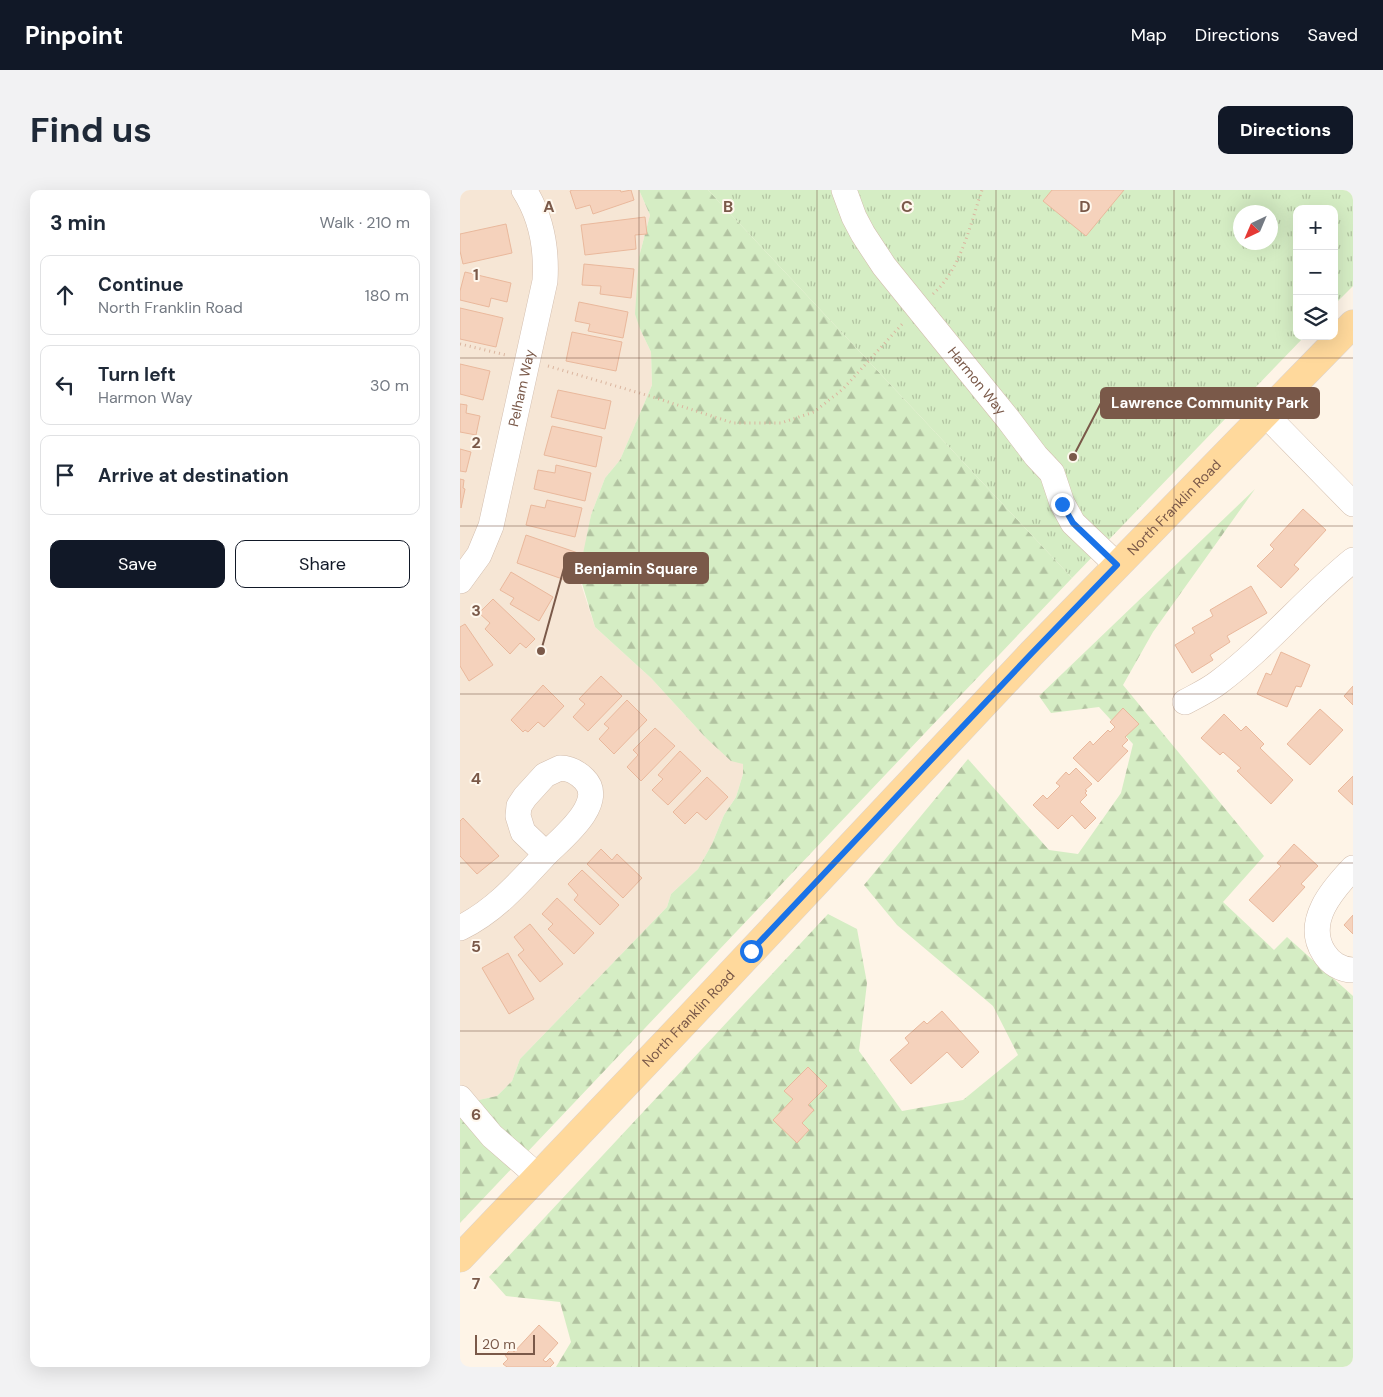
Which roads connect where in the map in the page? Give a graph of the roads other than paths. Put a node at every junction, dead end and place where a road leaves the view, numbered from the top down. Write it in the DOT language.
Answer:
graph roads {
  1 [pos="524,190"];
  2 [pos="844,190"];
  3 [pos="1353,324"];
  4 [pos="1266,414"];
  5 [pos="1353,504"];
  6 [pos="1353,560"];
  7 [pos="1117,565"];
  8 [pos="460,581"];
  9 [pos="1185,702"];
  10 [pos="546,854"];
  11 [pos="1353,868"];
  12 [pos="460,928"];
  13 [pos="1353,970"];
  14 [pos="460,1098"];
  15 [pos="539,1177"];
  16 [pos="460,1258"];
  1 -- 8 [label="street, Pelham Way"];
  2 -- 7 [label="street, Harmon Way"];
  3 -- 4 [label="main road, North Franklin Road"];
  4 -- 5 [label="street"];
  4 -- 7 [label="main road, North Franklin Road"];
  6 -- 9 [label="street"];
  7 -- 15 [label="main road, North Franklin Road"];
  10 -- 12 [label="street"];
  11 -- 13 [label="street"];
  14 -- 15 [label="street"];
  15 -- 16 [label="main road, North Franklin Road"];
}
